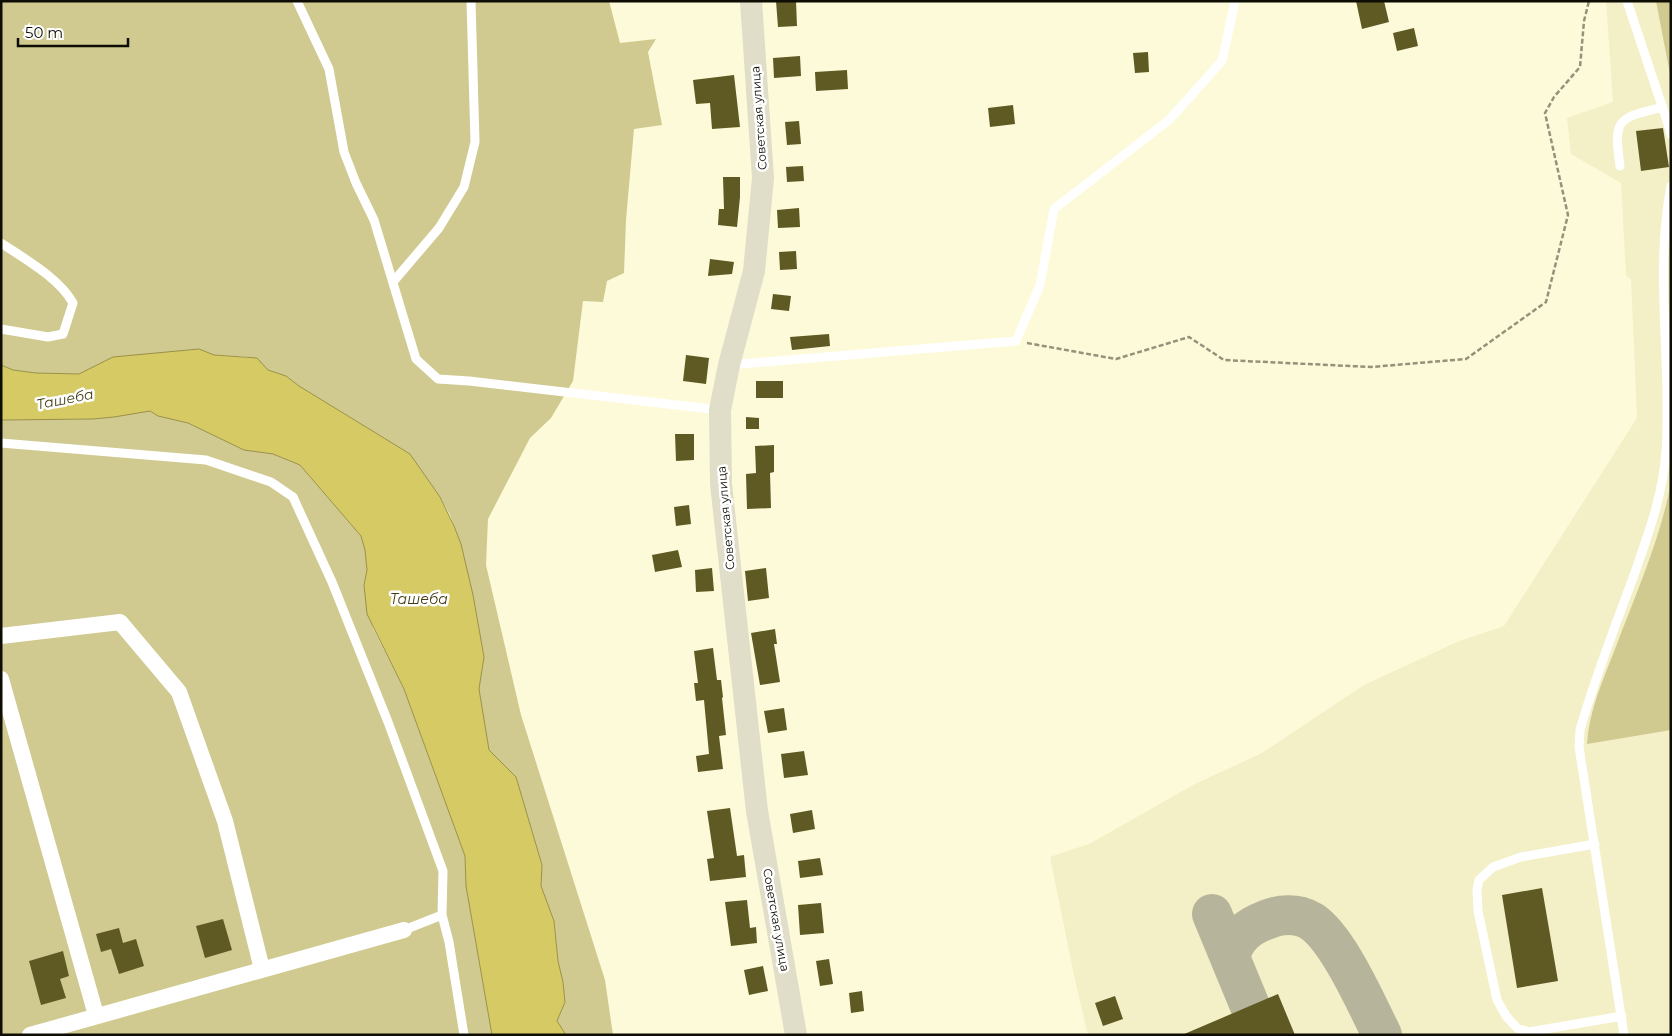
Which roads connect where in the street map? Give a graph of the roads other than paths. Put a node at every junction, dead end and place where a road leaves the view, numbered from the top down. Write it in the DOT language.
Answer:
graph roads {
  1 [pos="297,1"];
  2 [pos="471,1"];
  3 [pos="751,1"];
  4 [pos="1235,1"];
  5 [pos="1627,1"];
  6 [pos="1662,107"];
  7 [pos="1671,135"];
  8 [pos="1620,166"];
  9 [pos="1671,186"];
  10 [pos="1,243"];
  11 [pos="393,282"];
  12 [pos="1,329"];
  13 [pos="729,365"];
  14 [pos="720,410"];
  15 [pos="1,442"];
  16 [pos="1,636"];
  17 [pos="1,679"];
  18 [pos="1595,844"];
  19 [pos="442,915"];
  20 [pos="404,930"];
  21 [pos="262,969"];
  22 [pos="96,1015"];
  23 [pos="1622,1016"];
  24 [pos="30,1035"];
  25 [pos="464,1035"];
  26 [pos="796,1035"];
  27 [pos="1624,1035"];
  1 -- 11 [label="lane"];
  2 -- 11 [label="lane"];
  3 -- 13 [label="street, Советская улица"];
  4 -- 13 [label="lane"];
  5 -- 6 [label="lane"];
  6 -- 7 [label="lane"];
  6 -- 8 [label="lane"];
  9 -- 18 [label="lane"];
  10 -- 12 [label="lane"];
  11 -- 14 [label="lane"];
  13 -- 14 [label="street, Советская улица"];
  14 -- 26 [label="street, Советская улица"];
  15 -- 19 [label="lane"];
  16 -- 21 [label="street"];
  17 -- 22 [label="street"];
  18 -- 23 [label="lane"];
  18 -- 23 [label="lane"];
  19 -- 20 [label="lane"];
  19 -- 25 [label="lane"];
  20 -- 21 [label="street"];
  21 -- 22 [label="street"];
  22 -- 24 [label="street"];
  23 -- 27 [label="lane"];
}
